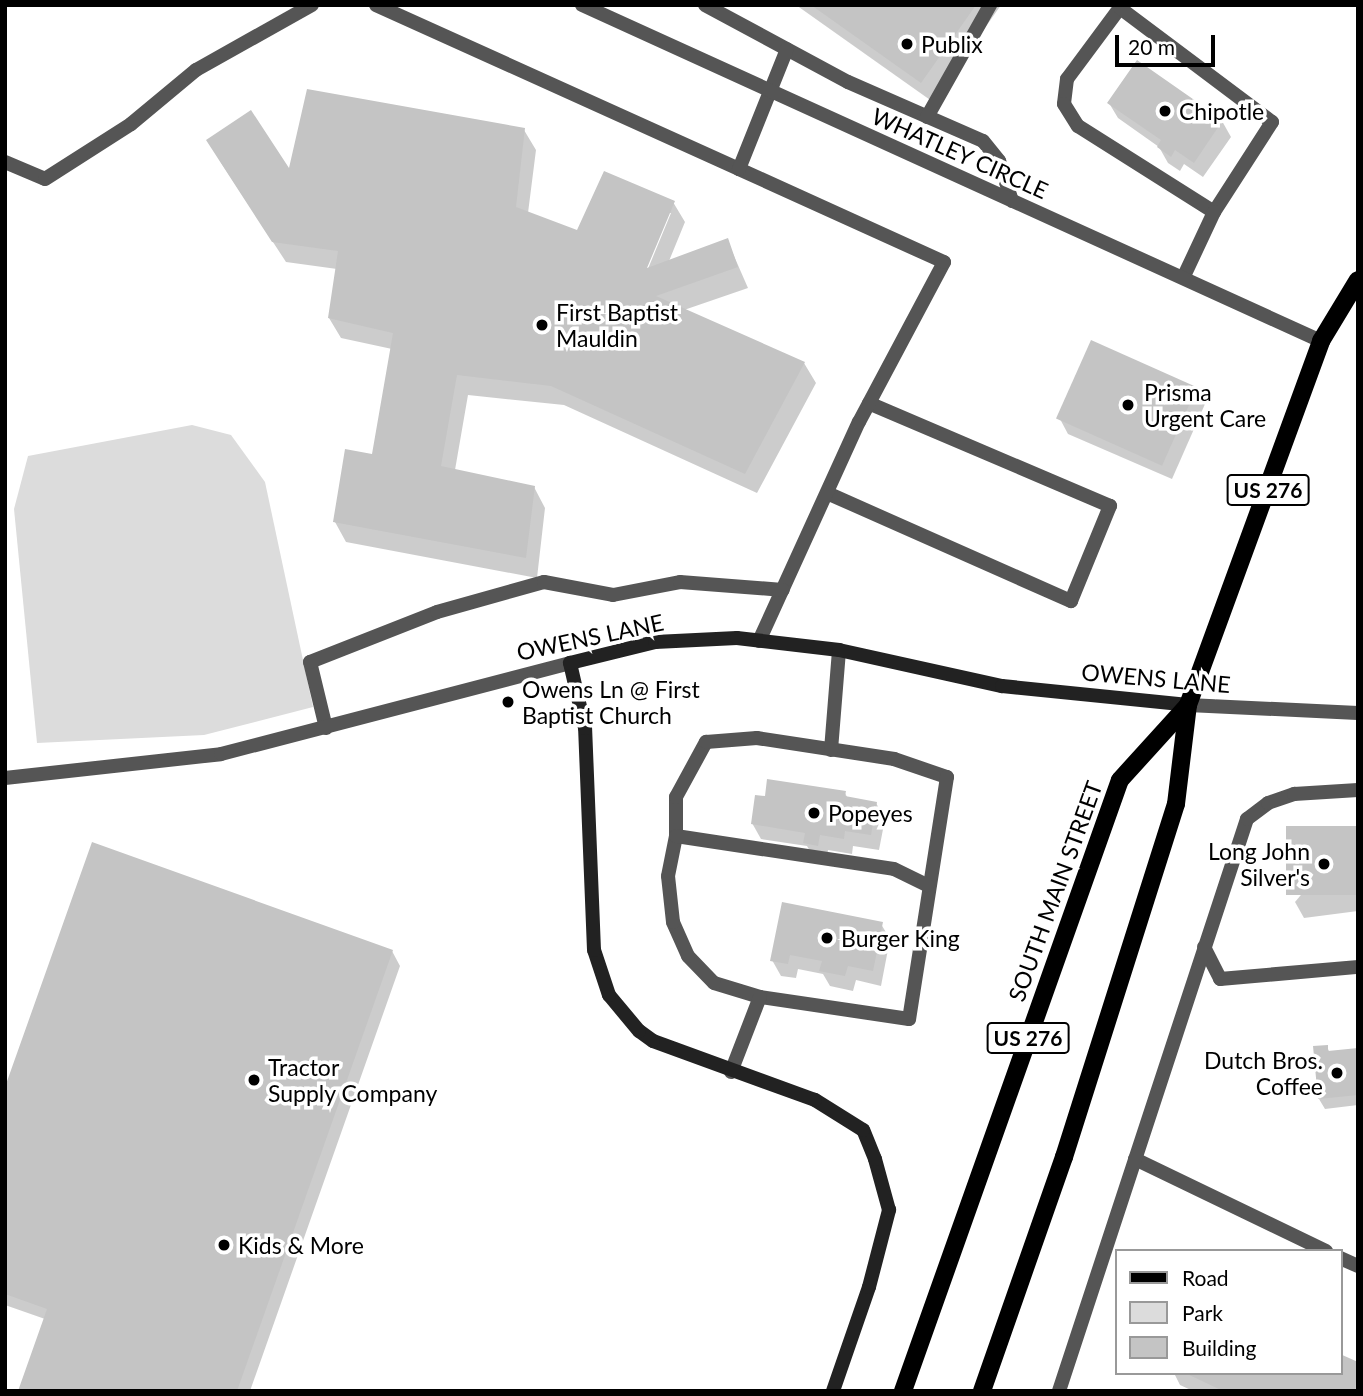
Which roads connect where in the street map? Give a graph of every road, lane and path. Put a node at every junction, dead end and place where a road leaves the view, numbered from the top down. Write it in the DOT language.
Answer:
graph roads {
  1 [pos="312,5"];
  2 [pos="376,5"];
  3 [pos="582,5"];
  4 [pos="705,5"];
  5 [pos="990,5"];
  6 [pos="1121,7"];
  7 [pos="787,49"];
  8 [pos="770,91"];
  9 [pos="927,117"];
  10 [pos="5,162"];
  11 [pos="739,169"];
  12 [pos="1012,201"];
  13 [pos="1214,212"];
  14 [pos="1184,276"];
  15 [pos="1358,280"];
  16 [pos="1321,341"];
  17 [pos="869,403"];
  18 [pos="827,493"];
  19 [pos="783,590"];
  20 [pos="760,641"];
  21 [pos="839,650"];
  22 [pos="570,663"];
  23 [pos="1188,705"];
  24 [pos="1358,713"];
  25 [pos="326,728"];
  26 [pos="831,750"];
  27 [pos="5,778"];
  28 [pos="1358,790"];
  29 [pos="676,836"];
  30 [pos="927,885"];
  31 [pos="1204,947"];
  32 [pos="1358,967"];
  33 [pos="760,997"];
  34 [pos="730,1072"];
  35 [pos="1135,1159"];
  36 [pos="1322,1249"];
  37 [pos="1342,1259"];
  38 [pos="1358,1266"];
  39 [pos="833,1391"];
  40 [pos="903,1391"];
  41 [pos="982,1391"];
  42 [pos="1059,1391"];
  1 -- 10 [label="street"];
  2 -- 11 [label="street"];
  3 -- 8 [label="street, WHATLEY CIRCLE"];
  4 -- 7 [label="street"];
  5 -- 9 [label="street"];
  6 -- 13 [label="street"];
  6 -- 13 [label="street"];
  7 -- 8 [label="street"];
  7 -- 9 [label="street"];
  8 -- 11 [label="street"];
  8 -- 12 [label="street, WHATLEY CIRCLE"];
  9 -- 12 [label="street"];
  11 -- 17 [label="street"];
  12 -- 14 [label="street, WHATLEY CIRCLE"];
  13 -- 14 [label="street"];
  14 -- 16 [label="street, WHATLEY CIRCLE"];
  15 -- 16 [label="main road, SOUTH MAIN STREET / US 276"];
  16 -- 23 [label="main road, SOUTH MAIN STREET / US 276"];
  17 -- 18 [label="street"];
  17 -- 18 [label="street"];
  18 -- 19 [label="street"];
  19 -- 20 [label="street"];
  19 -- 25 [label="street"];
  20 -- 21 [label="street, OWENS LANE"];
  20 -- 22 [label="street, OWENS LANE"];
  21 -- 23 [label="street, OWENS LANE"];
  21 -- 26 [label="street"];
  22 -- 25 [label="street, OWENS LANE"];
  22 -- 34 [label="street"];
  23 -- 24 [label="street, OWENS LANE"];
  23 -- 40 [label="main road, SOUTH MAIN STREET / US 276"];
  23 -- 41 [label="main road, SOUTH MAIN STREET / US 276"];
  25 -- 27 [label="street, OWENS LANE"];
  26 -- 29 [label="street"];
  26 -- 30 [label="street"];
  28 -- 31 [label="street"];
  29 -- 30 [label="street"];
  29 -- 33 [label="street"];
  30 -- 33 [label="street"];
  31 -- 32 [label="street"];
  31 -- 35 [label="street"];
  33 -- 34 [label="street"];
  34 -- 39 [label="street"];
  35 -- 36 [label="street"];
  35 -- 42 [label="street"];
  37 -- 38 [label="street"];
}
